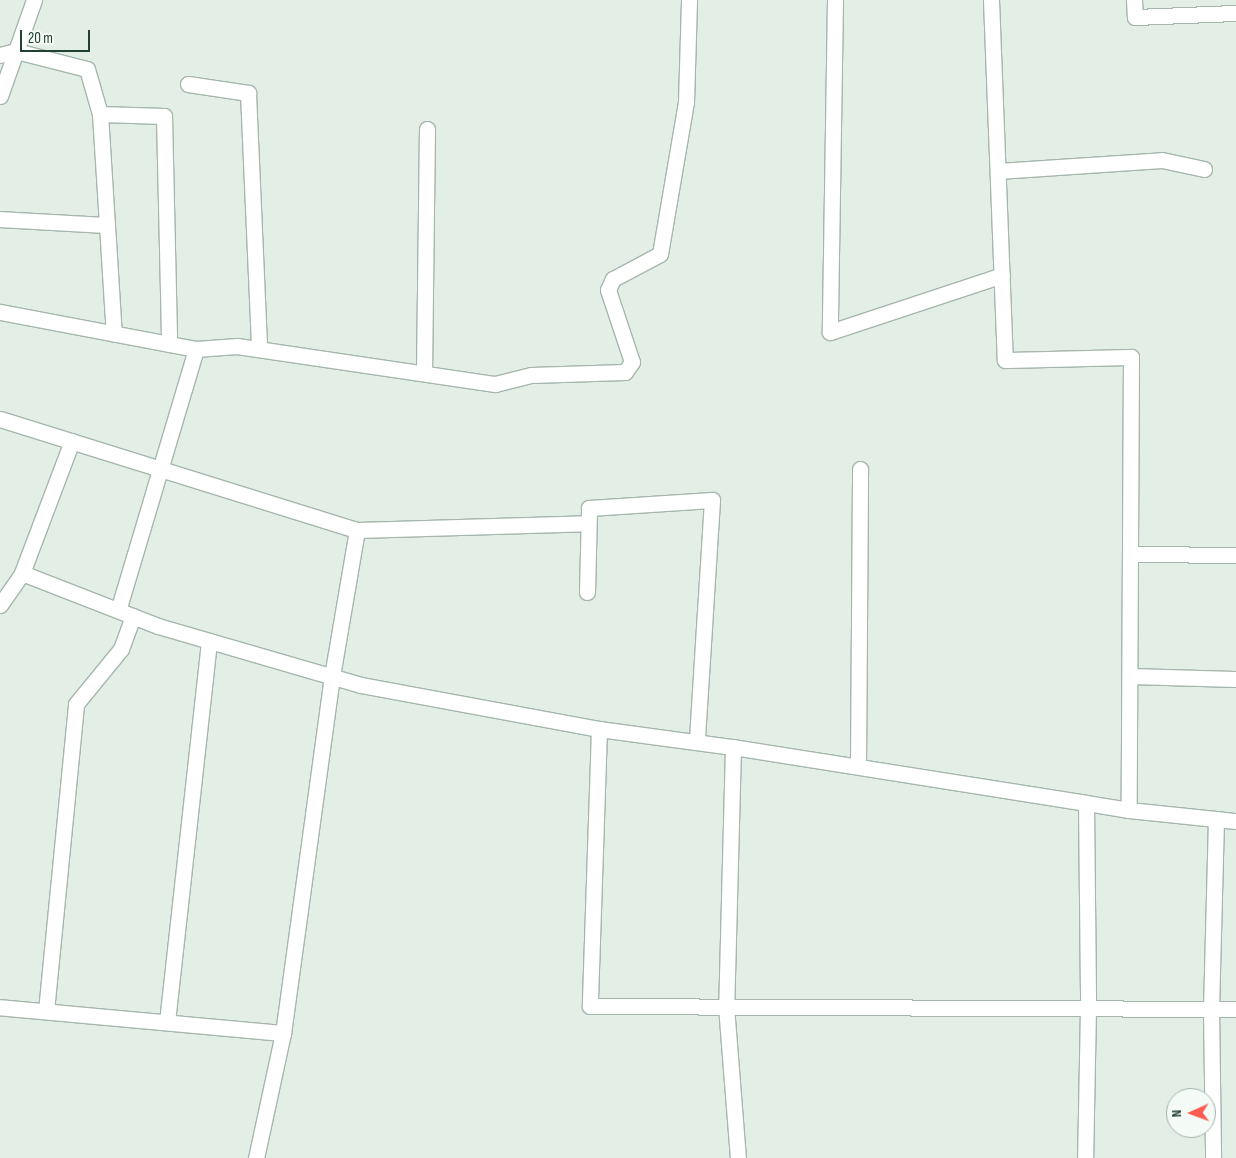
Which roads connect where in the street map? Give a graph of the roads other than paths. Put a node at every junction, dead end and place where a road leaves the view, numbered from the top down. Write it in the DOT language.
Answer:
graph roads {
  1 [pos="34,0"];
  2 [pos="689,0"];
  3 [pos="835,0"];
  4 [pos="991,0"];
  5 [pos="1134,0"];
  6 [pos="1236,13"];
  7 [pos="16,51"];
  8 [pos="0,55"];
  9 [pos="188,84"];
  10 [pos="0,96"];
  11 [pos="100,114"];
  12 [pos="427,129"];
  13 [pos="1204,169"];
  14 [pos="998,171"];
  15 [pos="0,219"];
  16 [pos="107,225"];
  17 [pos="1002,274"];
  18 [pos="0,312"];
  19 [pos="114,334"];
  20 [pos="169,344"];
  21 [pos="196,349"];
  22 [pos="259,349"];
  23 [pos="424,374"];
  24 [pos="0,418"];
  25 [pos="72,441"];
  26 [pos="161,469"];
  27 [pos="860,469"];
  28 [pos="588,523"];
  29 [pos="356,530"];
  30 [pos="1130,554"];
  31 [pos="1236,556"];
  32 [pos="22,572"];
  33 [pos="587,592"];
  34 [pos="0,605"];
  35 [pos="118,610"];
  36 [pos="133,616"];
  37 [pos="209,641"];
  38 [pos="332,676"];
  39 [pos="1130,676"];
  40 [pos="1236,679"];
  41 [pos="599,729"];
  42 [pos="697,739"];
  43 [pos="733,747"];
  44 [pos="858,766"];
  45 [pos="1086,803"];
  46 [pos="1129,810"];
  47 [pos="1216,819"];
  48 [pos="1236,821"];
  49 [pos="726,1006"];
  50 [pos="0,1007"];
  51 [pos="1088,1008"];
  52 [pos="1210,1008"];
  53 [pos="1236,1009"];
  54 [pos="46,1011"];
  55 [pos="167,1022"];
  56 [pos="283,1033"];
  57 [pos="256,1158"];
  58 [pos="738,1158"];
  59 [pos="1085,1158"];
  60 [pos="1213,1158"];
  1 -- 7 [label="street"];
  2 -- 23 [label="street"];
  3 -- 17 [label="street"];
  4 -- 14 [label="street"];
  5 -- 6 [label="street"];
  7 -- 8 [label="street"];
  7 -- 10 [label="street"];
  7 -- 11 [label="street"];
  9 -- 22 [label="street"];
  11 -- 16 [label="street"];
  11 -- 20 [label="street"];
  12 -- 23 [label="street"];
  13 -- 14 [label="street"];
  14 -- 17 [label="street"];
  15 -- 16 [label="street"];
  16 -- 19 [label="street"];
  17 -- 30 [label="street"];
  18 -- 19 [label="street"];
  19 -- 20 [label="street"];
  20 -- 21 [label="street"];
  21 -- 22 [label="street"];
  21 -- 26 [label="street"];
  22 -- 23 [label="street"];
  24 -- 25 [label="street"];
  25 -- 26 [label="street"];
  25 -- 32 [label="street"];
  26 -- 29 [label="street"];
  26 -- 35 [label="street"];
  27 -- 44 [label="street"];
  28 -- 29 [label="street"];
  28 -- 33 [label="street"];
  28 -- 42 [label="street"];
  29 -- 38 [label="street"];
  30 -- 31 [label="street"];
  30 -- 39 [label="street"];
  32 -- 34 [label="street"];
  32 -- 35 [label="street"];
  35 -- 36 [label="street"];
  36 -- 37 [label="street"];
  36 -- 54 [label="street"];
  37 -- 38 [label="street"];
  37 -- 55 [label="street"];
  38 -- 41 [label="street"];
  38 -- 56 [label="street"];
  39 -- 40 [label="street"];
  39 -- 46 [label="street"];
  41 -- 42 [label="street"];
  41 -- 49 [label="street"];
  42 -- 43 [label="street"];
  43 -- 44 [label="street"];
  43 -- 49 [label="street"];
  44 -- 45 [label="street"];
  45 -- 46 [label="street"];
  45 -- 51 [label="street"];
  46 -- 47 [label="street"];
  47 -- 48 [label="street"];
  47 -- 52 [label="street"];
  49 -- 51 [label="street"];
  49 -- 58 [label="street"];
  50 -- 54 [label="street"];
  51 -- 52 [label="street"];
  51 -- 59 [label="street"];
  52 -- 53 [label="street"];
  52 -- 60 [label="street"];
  54 -- 55 [label="street"];
  55 -- 56 [label="street"];
  56 -- 57 [label="street"];
}
